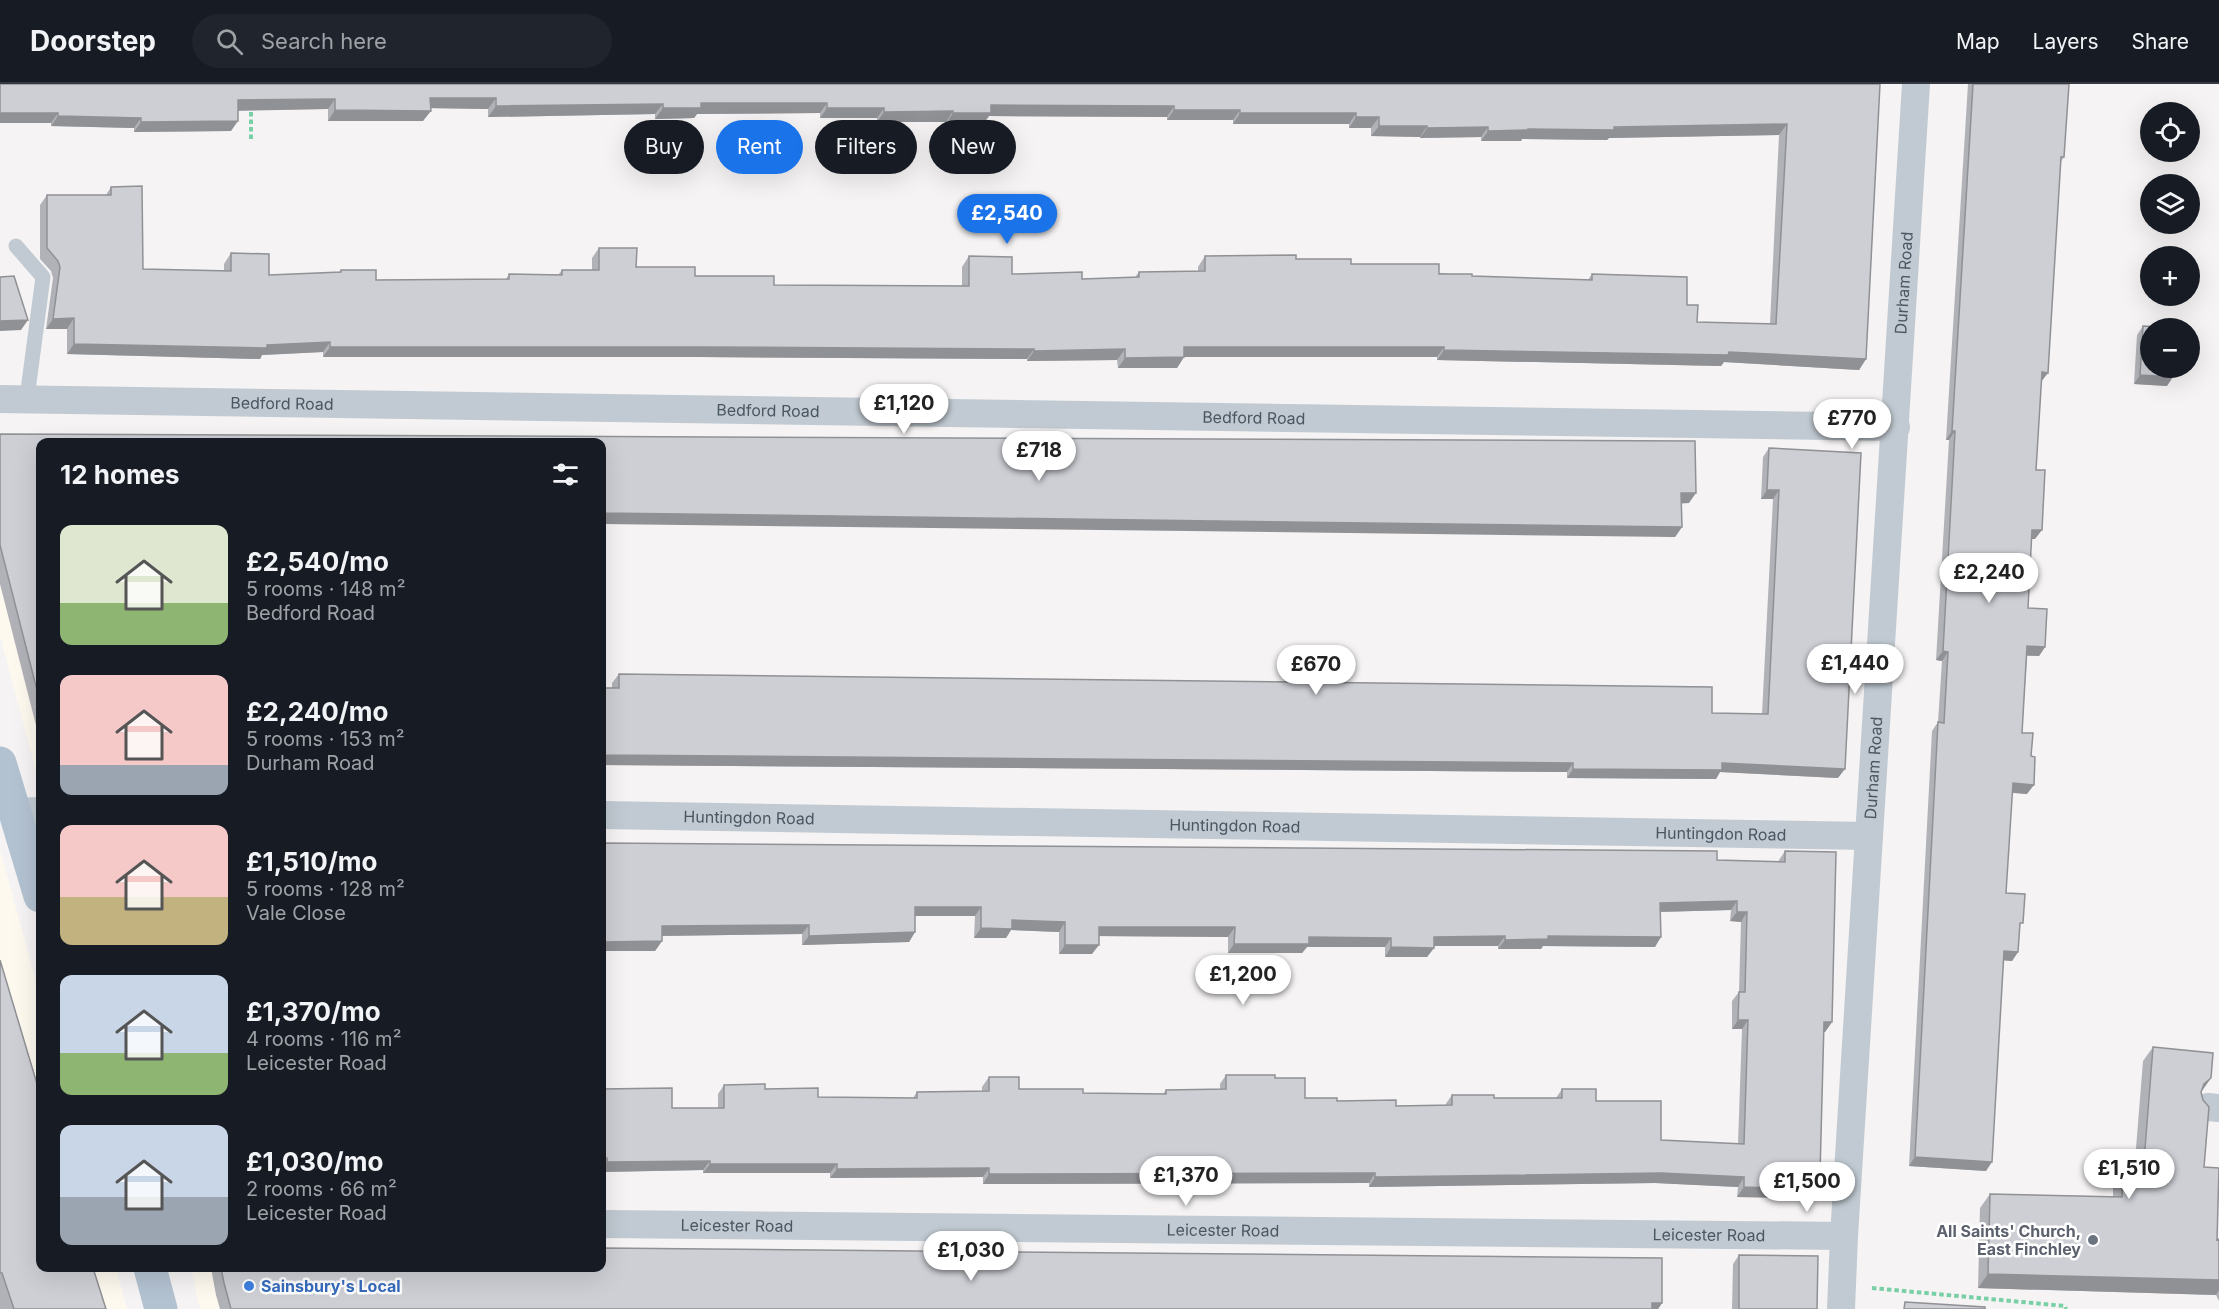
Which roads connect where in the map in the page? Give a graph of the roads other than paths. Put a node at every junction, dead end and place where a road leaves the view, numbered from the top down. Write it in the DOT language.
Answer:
graph roads {
  1 [pos="1916,84"];
  2 [pos="16,246"];
  3 [pos="14,398"];
  4 [pos="1896,427"];
  5 [pos="0,763"];
  6 [pos="28,812"];
  7 [pos="606,815"];
  8 [pos="1869,836"];
  9 [pos="36,868"];
  10 [pos="606,1224"];
  11 [pos="1844,1236"];
  12 [pos="151,1272"];
  13 [pos="1842,1297"];
  14 [pos="161,1309"];
  1 -- 4 [label="street, Durham Road"];
  2 -- 3 [label="lane"];
  3 -- 4 [label="street, Bedford Road"];
  4 -- 8 [label="street, Durham Road"];
  5 -- 6 [label="main road"];
  6 -- 9 [label="main road"];
  7 -- 8 [label="street, Huntingdon Road"];
  8 -- 11 [label="street, Durham Road"];
  10 -- 11 [label="street, Leicester Road"];
  11 -- 13 [label="street, Durham Road"];
  12 -- 14 [label="main road"];
}
